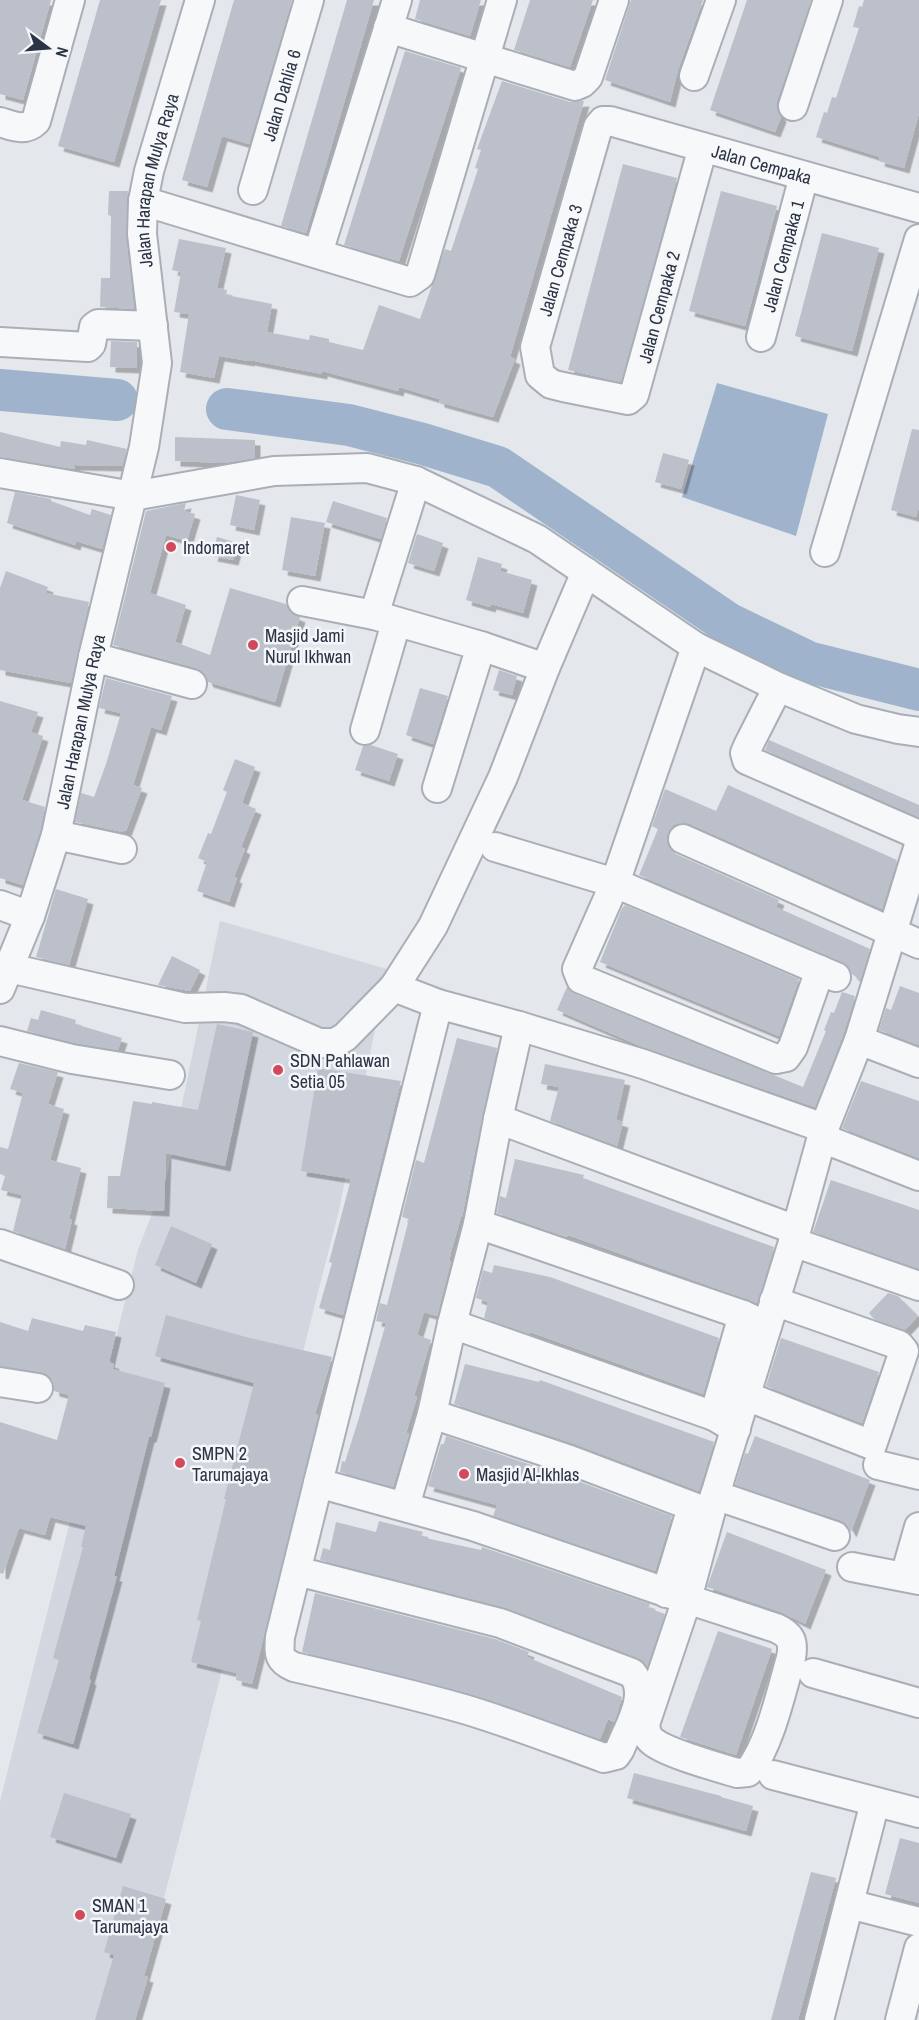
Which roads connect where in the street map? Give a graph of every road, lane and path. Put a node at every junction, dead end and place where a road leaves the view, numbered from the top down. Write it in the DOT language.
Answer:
graph roads {
  1 [pos="70,0"];
  2 [pos="200,0"];
  3 [pos="309,0"];
  4 [pos="397,0"];
  5 [pos="502,0"];
  6 [pos="614,0"];
  7 [pos="721,0"];
  8 [pos="828,0"];
  9 [pos="388,28"];
  10 [pos="483,58"];
  11 [pos="693,76"];
  12 [pos="793,106"];
  13 [pos="603,121"];
  14 [pos="0,122"];
  15 [pos="703,147"];
  16 [pos="804,176"];
  17 [pos="253,190"];
  18 [pos="143,201"];
  19 [pos="919,208"];
  20 [pos="919,239"];
  21 [pos="318,253"];
  22 [pos="153,326"];
  23 [pos="761,337"];
  24 [pos="0,342"];
  25 [pos="563,387"];
  26 [pos="0,473"];
  27 [pos="416,481"];
  28 [pos="133,496"];
  29 [pos="825,552"];
  30 [pos="586,572"];
  31 [pos="302,601"];
  32 [pos="385,619"];
  33 [pos="481,646"];
  34 [pos="696,647"];
  35 [pos="93,657"];
  36 [pos="545,668"];
  37 [pos="192,684"];
  38 [pos="778,687"];
  39 [pos="365,730"];
  40 [pos="919,732"];
  41 [pos="437,788"];
  42 [pos="56,835"];
  43 [pos="919,836"];
  44 [pos="684,839"];
  45 [pos="919,845"];
  46 [pos="495,847"];
  47 [pos="122,849"];
  48 [pos="615,883"];
  49 [pos="0,905"];
  50 [pos="30,916"];
  51 [pos="892,932"];
  52 [pos="919,945"];
  53 [pos="4,978"];
  54 [pos="394,987"];
  55 [pos="438,1004"];
  56 [pos="519,1026"];
  57 [pos="859,1040"];
  58 [pos="0,1041"];
  59 [pos="919,1063"];
  60 [pos="170,1075"];
  61 [pos="498,1119"];
  62 [pos="824,1132"];
  63 [pos="919,1176"];
  64 [pos="478,1224"];
  65 [pos="795,1236"];
  66 [pos="0,1244"];
  67 [pos="119,1284"];
  68 [pos="919,1286"];
  69 [pos="761,1314"];
  70 [pos="452,1324"];
  71 [pos="0,1382"];
  72 [pos="38,1388"];
  73 [pos="746,1396"];
  74 [pos="432,1414"];
  75 [pos="725,1422"];
  76 [pos="878,1465"];
  77 [pos="919,1475"];
  78 [pos="318,1483"];
  79 [pos="706,1505"];
  80 [pos="405,1506"];
  81 [pos="919,1527"];
  82 [pos="835,1536"];
  83 [pos="852,1567"];
  84 [pos="297,1572"];
  85 [pos="912,1578"];
  86 [pos="676,1596"];
  87 [pos="813,1673"];
  88 [pos="919,1703"];
  89 [pos="773,1775"];
  90 [pos="875,1802"];
  91 [pos="919,1813"];
  92 [pos="849,1904"];
  93 [pos="919,1922"];
  94 [pos="919,1948"];
  95 [pos="819,2020"];
  96 [pos="900,2020"];
  1 -- 14 [label="street"];
  2 -- 18 [label="street, Jalan Harapan Mulya Raya"];
  3 -- 17 [label="street, Jalan Dahlia 6"];
  4 -- 9 [label="street"];
  5 -- 10 [label="street"];
  6 -- 10 [label="street"];
  7 -- 11 [label="street"];
  8 -- 12 [label="street"];
  9 -- 10 [label="street"];
  9 -- 21 [label="street"];
  10 -- 21 [label="street"];
  13 -- 15 [label="street, Jalan Cempaka"];
  13 -- 25 [label="street, Jalan Cempaka 3"];
  15 -- 16 [label="street, Jalan Cempaka"];
  15 -- 25 [label="street, Jalan Cempaka 2"];
  16 -- 19 [label="street, Jalan Cempaka"];
  16 -- 23 [label="street, Jalan Cempaka 1"];
  18 -- 21 [label="street"];
  18 -- 22 [label="street, Jalan Harapan Mulya Raya"];
  20 -- 29 [label="street"];
  22 -- 24 [label="street"];
  22 -- 28 [label="street, Jalan Harapan Mulya Raya"];
  26 -- 28 [label="street"];
  27 -- 28 [label="street"];
  27 -- 30 [label="street"];
  27 -- 32 [label="street"];
  28 -- 35 [label="street, Jalan Harapan Mulya Raya"];
  30 -- 34 [label="street"];
  30 -- 36 [label="street"];
  31 -- 32 [label="street"];
  32 -- 33 [label="street"];
  32 -- 39 [label="street"];
  33 -- 36 [label="street"];
  33 -- 41 [label="street"];
  34 -- 38 [label="street"];
  34 -- 48 [label="street"];
  35 -- 37 [label="street"];
  35 -- 42 [label="street, Jalan Harapan Mulya Raya"];
  36 -- 54 [label="street"];
  38 -- 40 [label="street"];
  38 -- 43 [label="street"];
  42 -- 47 [label="street"];
  42 -- 50 [label="street, Jalan Harapan Mulya Raya"];
  44 -- 51 [label="street"];
  45 -- 51 [label="street"];
  46 -- 48 [label="street"];
  48 -- 48 [label="street"];
  49 -- 50 [label="street"];
  50 -- 53 [label="street, Jalan Harapan Mulya Raya"];
  51 -- 52 [label="street"];
  51 -- 57 [label="street"];
  53 -- 54 [label="street"];
  54 -- 55 [label="street"];
  55 -- 56 [label="street"];
  55 -- 78 [label="street"];
  56 -- 61 [label="street"];
  56 -- 62 [label="street"];
  57 -- 59 [label="street"];
  57 -- 62 [label="street"];
  58 -- 60 [label="street"];
  61 -- 64 [label="street"];
  61 -- 65 [label="street"];
  62 -- 63 [label="street"];
  62 -- 65 [label="street"];
  64 -- 69 [label="street"];
  64 -- 70 [label="street"];
  65 -- 68 [label="street"];
  65 -- 69 [label="street"];
  66 -- 67 [label="street"];
  69 -- 73 [label="street"];
  69 -- 73 [label="street"];
  69 -- 75 [label="street"];
  70 -- 74 [label="street"];
  70 -- 75 [label="street"];
  71 -- 72 [label="street"];
  73 -- 75 [label="street"];
  74 -- 79 [label="street"];
  74 -- 80 [label="street"];
  75 -- 79 [label="street"];
  76 -- 77 [label="street"];
  78 -- 80 [label="street"];
  78 -- 84 [label="street"];
  79 -- 82 [label="street"];
  79 -- 86 [label="street"];
  80 -- 86 [label="street"];
  81 -- 85 [label="street"];
  83 -- 85 [label="street"];
  84 -- 84 [label="street"];
  86 -- 86 [label="street"];
  87 -- 88 [label="street"];
  89 -- 90 [label="street"];
  90 -- 91 [label="street"];
  90 -- 92 [label="street"];
  92 -- 93 [label="street"];
  92 -- 95 [label="street"];
  94 -- 96 [label="street"];
}
